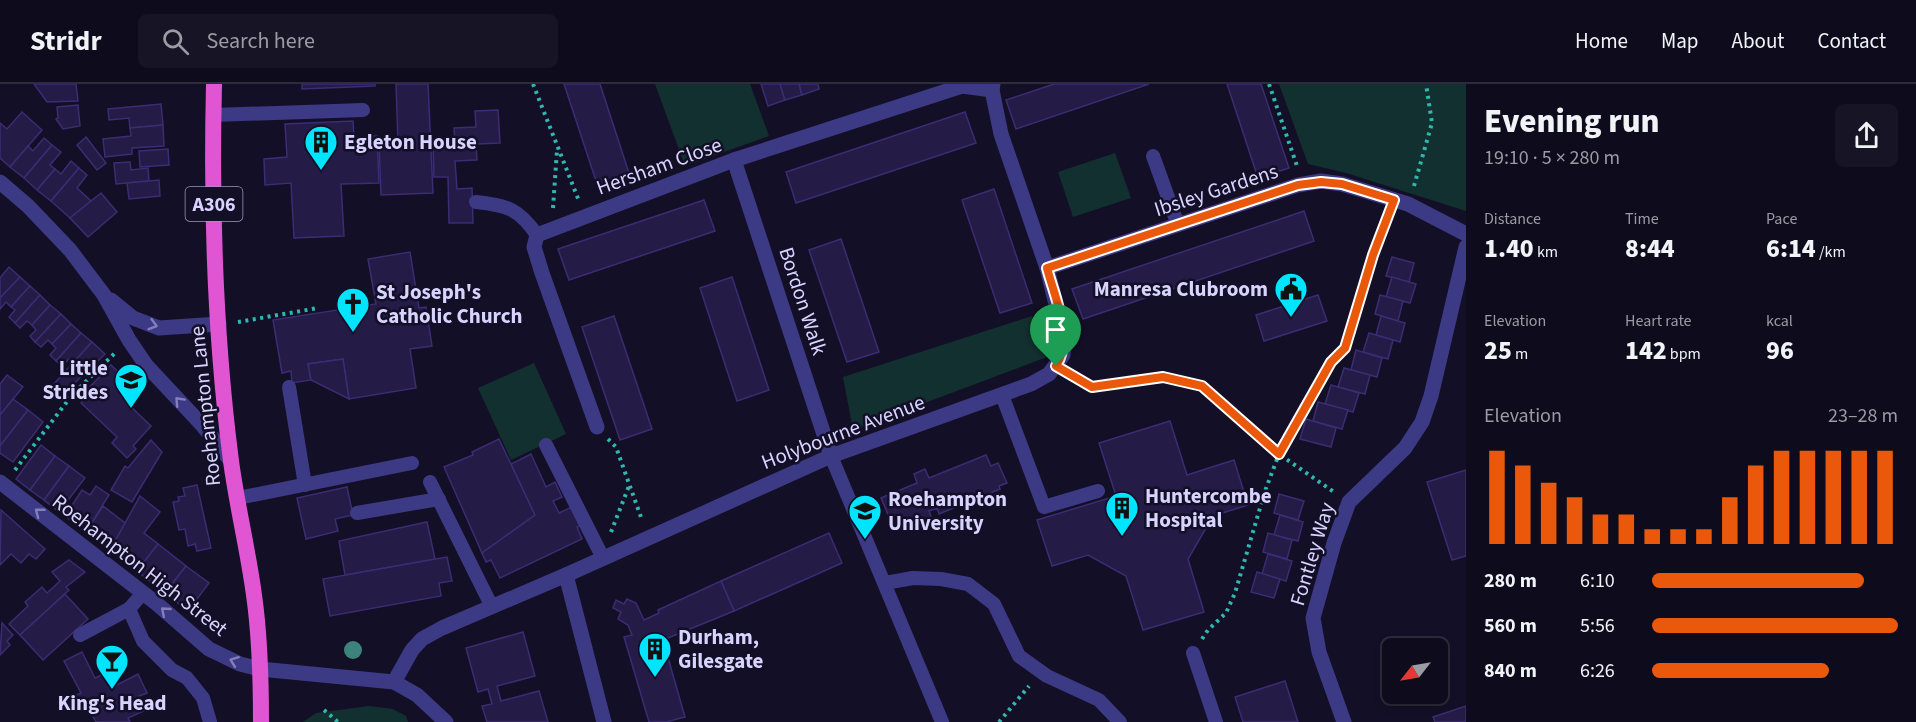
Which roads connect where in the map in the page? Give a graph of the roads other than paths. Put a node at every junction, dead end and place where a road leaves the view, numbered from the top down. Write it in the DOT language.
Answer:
graph roads {
  1 [pos="214,84"];
  2 [pos="992,87"];
  3 [pos="363,110"];
  4 [pos="213,115"];
  5 [pos="1153,156"];
  6 [pos="734,160"];
  7 [pos="0,182"];
  8 [pos="476,202"];
  9 [pos="1178,225"];
  10 [pos="1466,234"];
  11 [pos="537,235"];
  12 [pos="1466,248"];
  13 [pos="1047,268"];
  14 [pos="104,295"];
  15 [pos="219,324"];
  16 [pos="289,387"];
  17 [pos="1002,395"];
  18 [pos="597,427"];
  19 [pos="546,445"];
  20 [pos="831,456"];
  21 [pos="231,461"];
  22 [pos="412,463"];
  23 [pos="0,482"];
  24 [pos="430,482"];
  25 [pos="305,485"];
  26 [pos="1098,490"];
  27 [pos="238,498"];
  28 [pos="439,499"];
  29 [pos="357,513"];
  30 [pos="609,555"];
  31 [pos="566,575"];
  32 [pos="885,583"];
  33 [pos="143,593"];
  34 [pos="492,607"];
  35 [pos="129,609"];
  36 [pos="80,635"];
  37 [pos="1193,653"];
  38 [pos="260,669"];
  39 [pos="393,682"];
  40 [pos="210,722"];
  41 [pos="261,722"];
  42 [pos="446,722"];
  43 [pos="604,722"];
  44 [pos="942,722"];
  45 [pos="1120,722"];
  46 [pos="1216,722"];
  47 [pos="1344,722"];
  1 -- 4 [label="highway, Roehampton Lane / A306"];
  2 -- 6 [label="street, Hersham Close"];
  2 -- 13 [label="street"];
  3 -- 4 [label="lane"];
  4 -- 15 [label="highway, Roehampton Lane / A306"];
  5 -- 9 [label="lane"];
  6 -- 11 [label="street, Hersham Close"];
  6 -- 20 [label="street, Bordon Walk"];
  7 -- 14 [label="street"];
  8 -- 11 [label="lane"];
  9 -- 10 [label="street, Ibsley Gardens"];
  9 -- 13 [label="street, Ibsley Gardens"];
  11 -- 18 [label="street"];
  12 -- 47 [label="street, Fontley Way"];
  13 -- 17 [label="street, Holybourne Avenue"];
  14 -- 15 [label="street, one-way"];
  21 -- 14 [label="street, one-way"];
  15 -- 21 [label="highway, Roehampton Lane / A306"];
  16 -- 25 [label="lane"];
  17 -- 20 [label="street, Holybourne Avenue"];
  17 -- 26 [label="lane"];
  19 -- 30 [label="lane"];
  20 -- 30 [label="street, Holybourne Avenue"];
  20 -- 32 [label="lane"];
  21 -- 27 [label="highway, Roehampton Lane / A306"];
  22 -- 25 [label="lane"];
  33 -- 23 [label="street, Roehampton High Street, one-way"];
  24 -- 28 [label="lane"];
  25 -- 27 [label="lane"];
  27 -- 38 [label="highway, Roehampton Lane / A306"];
  28 -- 29 [label="lane"];
  28 -- 34 [label="lane"];
  30 -- 31 [label="street, Holybourne Avenue"];
  31 -- 34 [label="street, Holybourne Avenue"];
  31 -- 43 [label="street"];
  32 -- 44 [label="lane"];
  32 -- 45 [label="lane"];
  33 -- 35 [label="lane"];
  38 -- 33 [label="street, Roehampton High Street, one-way"];
  34 -- 39 [label="street, Holybourne Avenue"];
  35 -- 36 [label="lane"];
  35 -- 40 [label="lane"];
  37 -- 46 [label="lane"];
  38 -- 39 [label="street, Roehampton High Street"];
  38 -- 41 [label="highway, Roehampton Lane / A306"];
  39 -- 42 [label="street"];
}
